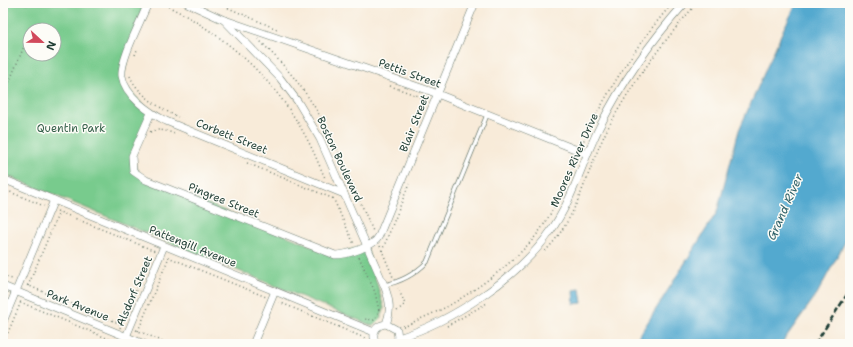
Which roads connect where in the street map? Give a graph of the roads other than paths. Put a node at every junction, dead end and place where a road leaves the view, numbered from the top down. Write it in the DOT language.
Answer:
graph roads {
  1 [pos="148,3"];
  2 [pos="188,3"];
  3 [pos="475,3"];
  4 [pos="685,3"];
  5 [pos="224,20"];
  6 [pos="438,94"];
  7 [pos="151,113"];
  8 [pos="487,115"];
  9 [pos="587,154"];
  10 [pos="3,179"];
  11 [pos="344,194"];
  12 [pos="54,200"];
  13 [pos="368,245"];
  14 [pos="164,246"];
  15 [pos="384,285"];
  16 [pos="3,286"];
  17 [pos="16,291"];
  18 [pos="275,292"];
  19 [pos="3,322"];
  20 [pos="386,324"];
  21 [pos="374,332"];
  22 [pos="126,337"];
  23 [pos="397,341"];
  24 [pos="373,343"];
  25 [pos="122,344"];
  26 [pos="144,344"];
  27 [pos="253,344"];
  1 -- 7 [label="street, Corbett Street"];
  2 -- 5 [label="street, Boston Boulevard"];
  3 -- 6 [label="street, Blair Street"];
  4 -- 9 [label="street, Moores River Drive"];
  5 -- 6 [label="street, Pettis Street"];
  5 -- 11 [label="street, Boston Boulevard"];
  6 -- 8 [label="street, Pettis Street"];
  6 -- 13 [label="street, Blair Street"];
  7 -- 11 [label="street, Corbett Street"];
  7 -- 13 [label="street, Pingree Street"];
  8 -- 9 [label="street, Pettis Street"];
  8 -- 15 [label="lane"];
  9 -- 23 [label="street, Moores River Drive"];
  10 -- 12 [label="street, Pattengill Avenue"];
  11 -- 13 [label="street, Boston Boulevard"];
  12 -- 14 [label="street, Pattengill Avenue"];
  12 -- 17 [label="street"];
  13 -- 15 [label="street, Boston Boulevard"];
  14 -- 18 [label="street, Pattengill Avenue"];
  14 -- 22 [label="street, Alsdorf Street"];
  15 -- 20 [label="street, Boston Boulevard"];
  16 -- 17 [label="street, Park Avenue"];
  17 -- 19 [label="street"];
  17 -- 22 [label="street, Park Avenue"];
  18 -- 21 [label="street, Pattengill Avenue"];
  18 -- 27 [label="street"];
  20 -- 21 [label="street"];
  20 -- 23 [label="street"];
  21 -- 24 [label="street"];
  22 -- 25 [label="street, Alsdorf Street"];
  22 -- 26 [label="street, Park Avenue"];
}
